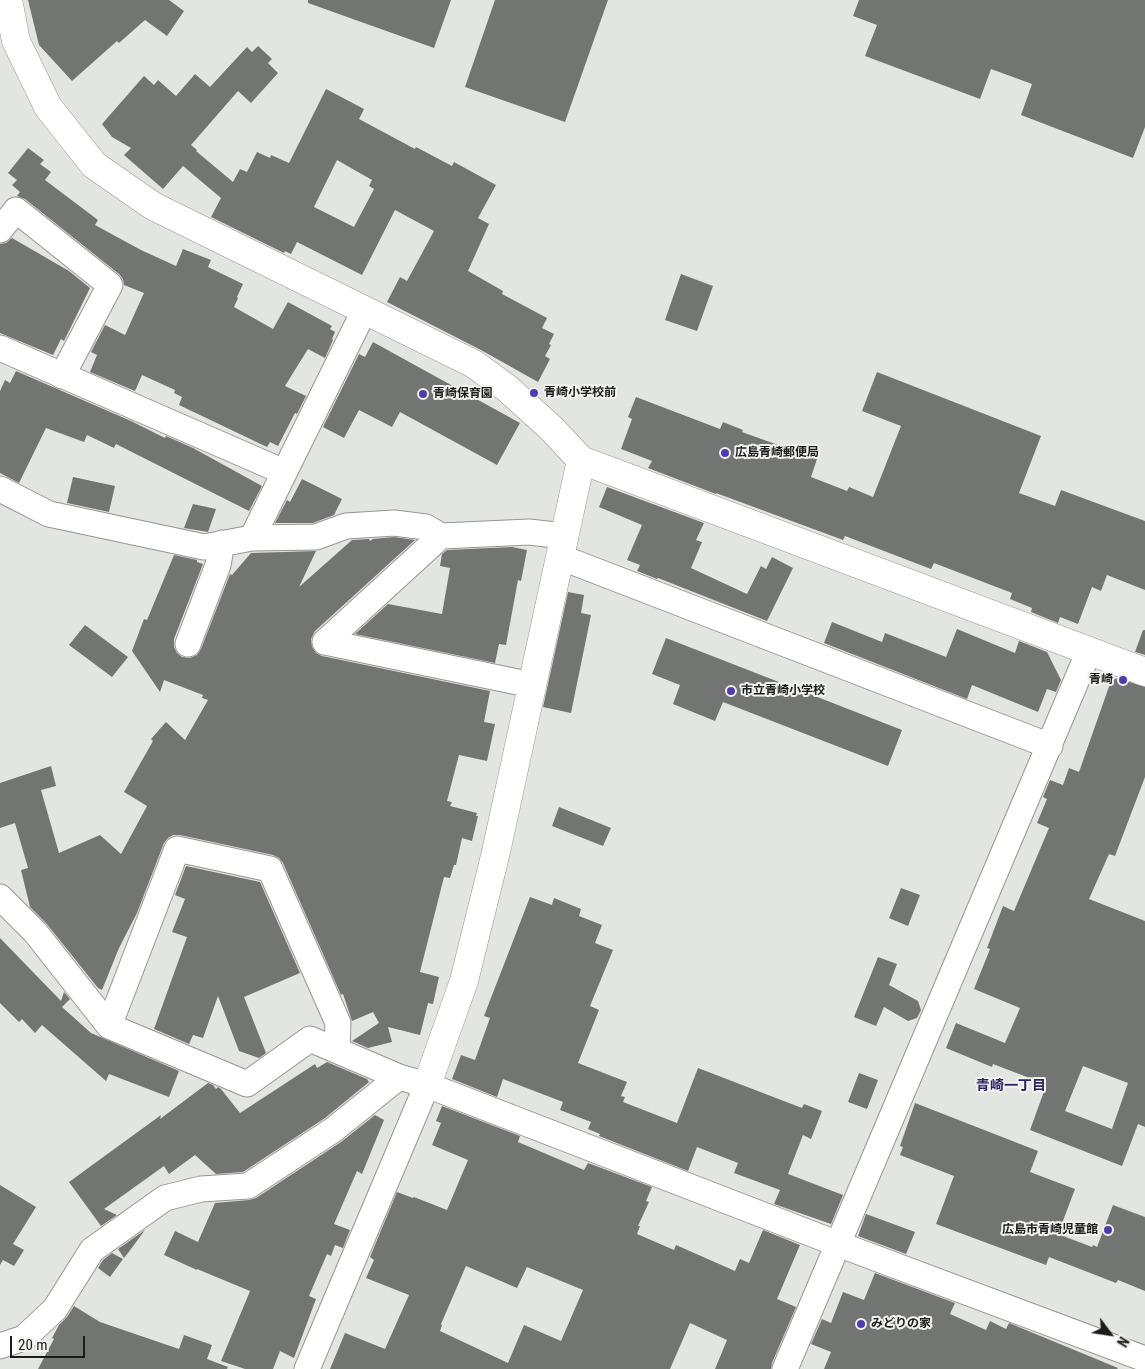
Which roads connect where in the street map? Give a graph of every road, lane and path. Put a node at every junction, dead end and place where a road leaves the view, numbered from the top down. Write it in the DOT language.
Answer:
graph roads {
  1 [pos="8,0"];
  2 [pos="0,230"];
  3 [pos="364,310"];
  4 [pos="0,348"];
  5 [pos="62,376"];
  6 [pos="581,460"];
  7 [pos="284,472"];
  8 [pos="0,489"];
  9 [pos="441,536"];
  10 [pos="252,538"];
  11 [pos="222,544"];
  12 [pos="562,546"];
  13 [pos="188,644"];
  14 [pos="1089,651"];
  15 [pos="1145,672"];
  16 [pos="532,685"];
  17 [pos="1050,746"];
  18 [pos="0,897"];
  19 [pos="109,1026"];
  20 [pos="337,1050"];
  21 [pos="399,1077"];
  22 [pos="427,1085"];
  23 [pos="838,1244"];
  24 [pos="0,1346"];
  25 [pos="1145,1359"];
  26 [pos="307,1369"];
  27 [pos="785,1369"];
  1 -- 3 [label="street"];
  2 -- 5 [label="street"];
  3 -- 6 [label="street"];
  3 -- 7 [label="street"];
  4 -- 5 [label="street"];
  5 -- 7 [label="street"];
  6 -- 12 [label="street"];
  6 -- 14 [label="street"];
  7 -- 10 [label="street"];
  8 -- 11 [label="street"];
  9 -- 10 [label="street"];
  9 -- 12 [label="street"];
  9 -- 16 [label="street"];
  10 -- 11 [label="street"];
  11 -- 13 [label="street"];
  12 -- 16 [label="street"];
  12 -- 17 [label="street"];
  14 -- 15 [label="street"];
  14 -- 17 [label="street"];
  16 -- 22 [label="street"];
  17 -- 23 [label="street"];
  18 -- 19 [label="street"];
  19 -- 20 [label="street"];
  19 -- 20 [label="street"];
  20 -- 21 [label="street"];
  21 -- 22 [label="street"];
  21 -- 24 [label="street"];
  22 -- 23 [label="street"];
  22 -- 26 [label="street"];
  23 -- 25 [label="street"];
  23 -- 27 [label="street"];
}
